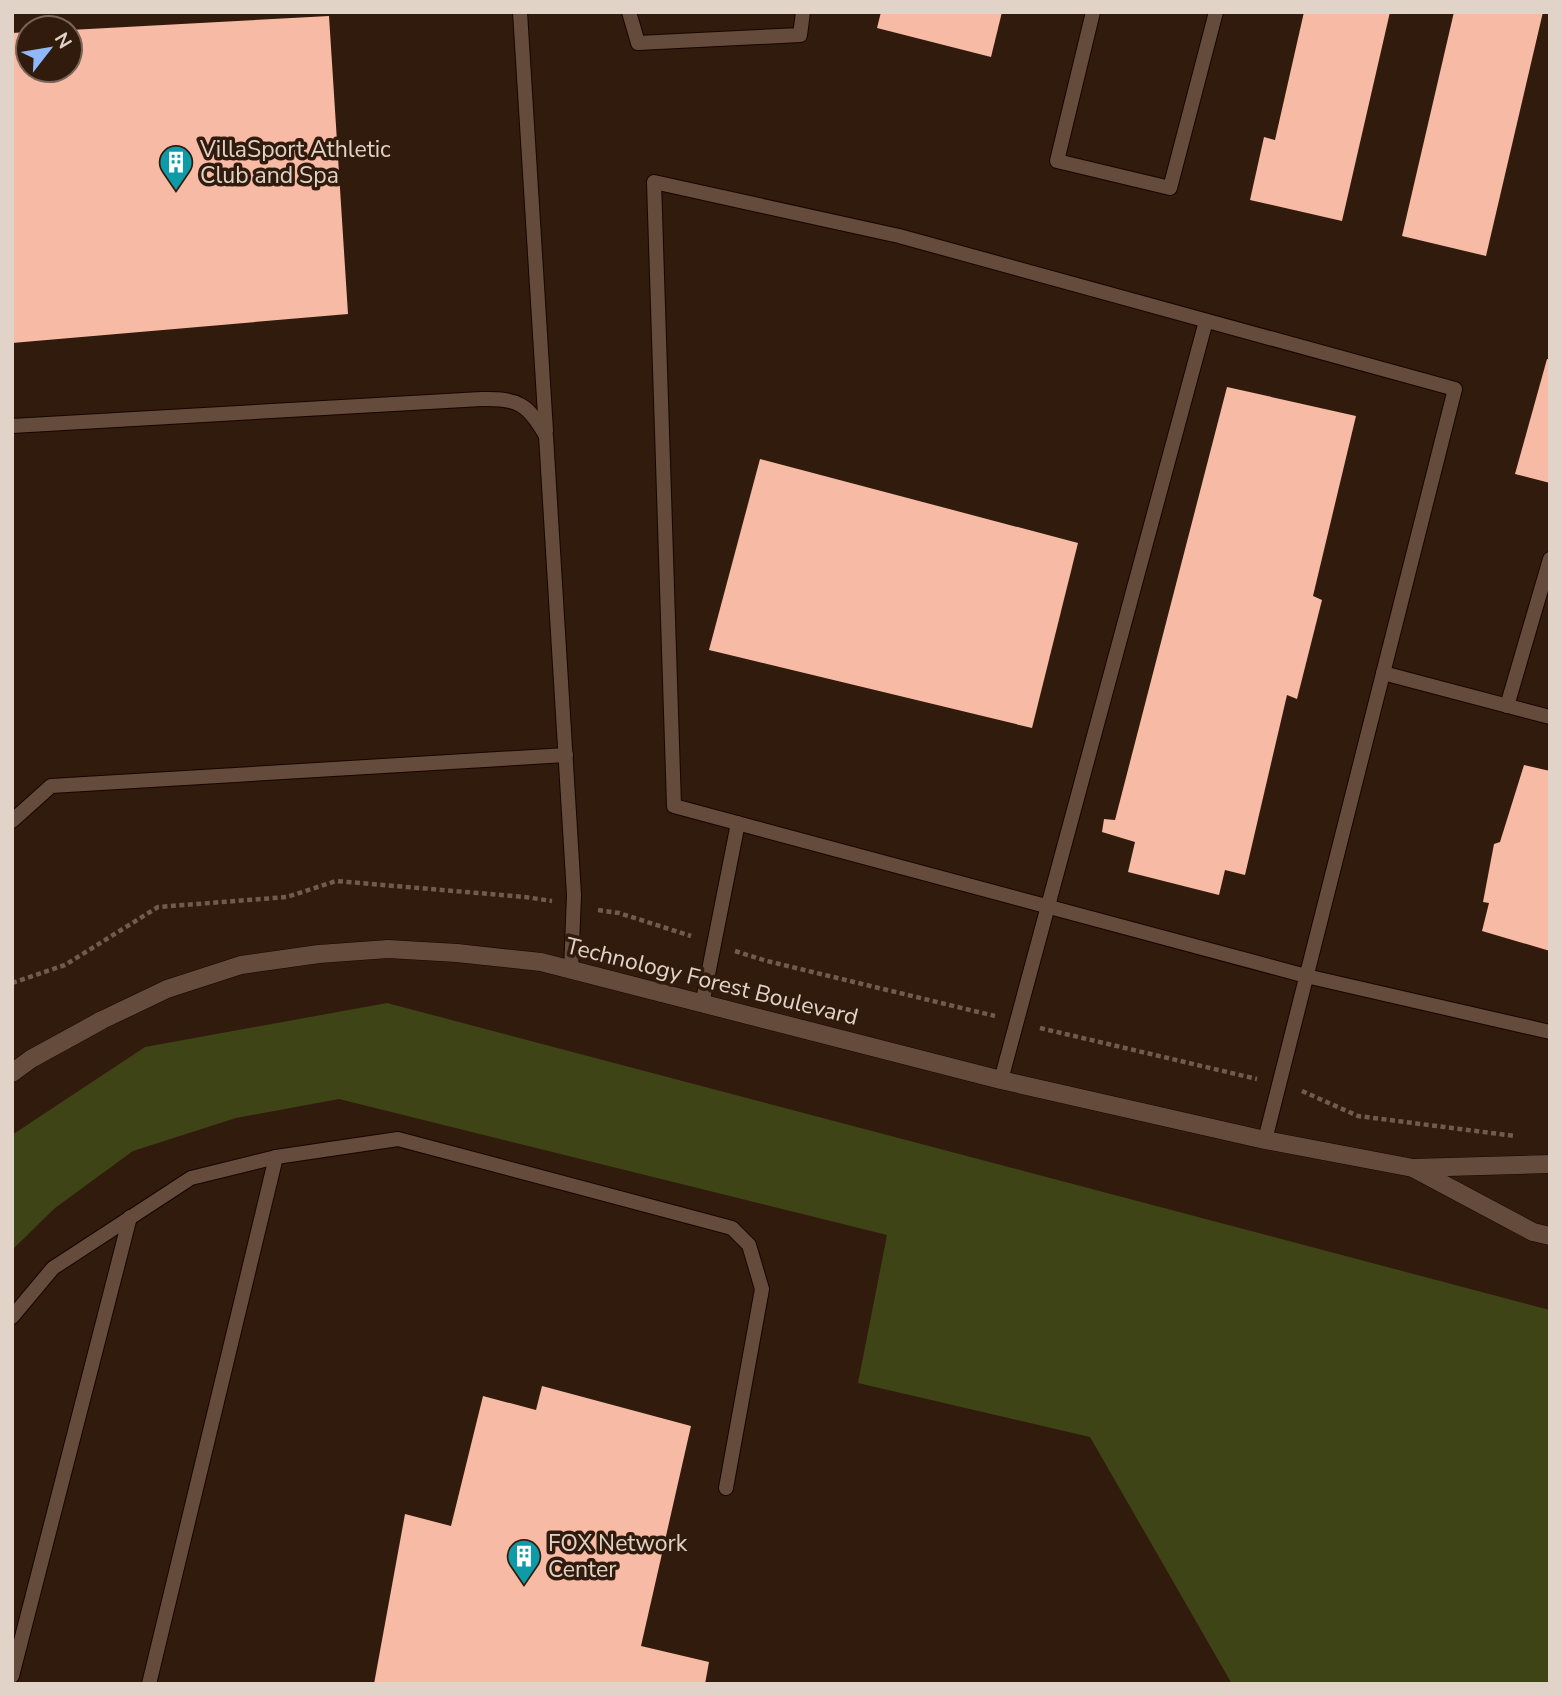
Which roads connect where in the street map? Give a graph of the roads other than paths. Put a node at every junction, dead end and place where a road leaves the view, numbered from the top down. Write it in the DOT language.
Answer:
graph roads {
  1 [pos="520,12"];
  2 [pos="629,12"];
  3 [pos="803,12"];
  4 [pos="1093,12"];
  5 [pos="1216,12"];
  6 [pos="1206,321"];
  7 [pos="12,426"];
  8 [pos="546,436"];
  9 [pos="1550,559"];
  10 [pos="1383,673"];
  11 [pos="1507,706"];
  12 [pos="1550,717"];
  13 [pos="566,755"];
  14 [pos="12,821"];
  15 [pos="738,823"];
  16 [pos="1046,907"];
  17 [pos="571,971"];
  18 [pos="1306,976"];
  19 [pos="702,1005"];
  20 [pos="1550,1032"];
  21 [pos="12,1073"];
  22 [pos="1001,1080"];
  23 [pos="1265,1140"];
  24 [pos="275,1157"];
  25 [pos="1550,1164"];
  26 [pos="1413,1168"];
  27 [pos="130,1217"];
  28 [pos="1550,1236"];
  29 [pos="12,1317"];
  30 [pos="726,1488"];
  31 [pos="12,1676"];
  32 [pos="149,1684"];
  1 -- 8 [label="lane"];
  2 -- 3 [label="lane"];
  4 -- 5 [label="lane"];
  6 -- 10 [label="lane"];
  6 -- 15 [label="lane"];
  6 -- 16 [label="lane"];
  7 -- 8 [label="lane"];
  8 -- 13 [label="lane"];
  9 -- 11 [label="lane"];
  10 -- 11 [label="lane"];
  10 -- 18 [label="lane"];
  11 -- 12 [label="lane"];
  13 -- 14 [label="lane"];
  13 -- 17 [label="lane"];
  15 -- 16 [label="lane"];
  15 -- 19 [label="lane"];
  16 -- 18 [label="lane"];
  16 -- 22 [label="lane"];
  17 -- 19 [label="street, Technology Forest Boulevard"];
  17 -- 21 [label="street, Technology Forest Boulevard"];
  18 -- 20 [label="lane"];
  18 -- 23 [label="lane"];
  19 -- 22 [label="street, Technology Forest Boulevard"];
  22 -- 23 [label="street, Technology Forest Boulevard"];
  23 -- 26 [label="street, Technology Forest Boulevard"];
  24 -- 27 [label="lane"];
  24 -- 30 [label="lane"];
  24 -- 32 [label="lane"];
  25 -- 26 [label="street, Technology Forest Boulevard"];
  26 -- 28 [label="street, Technology Forest Boulevard"];
  27 -- 29 [label="lane"];
  27 -- 31 [label="lane"];
}
